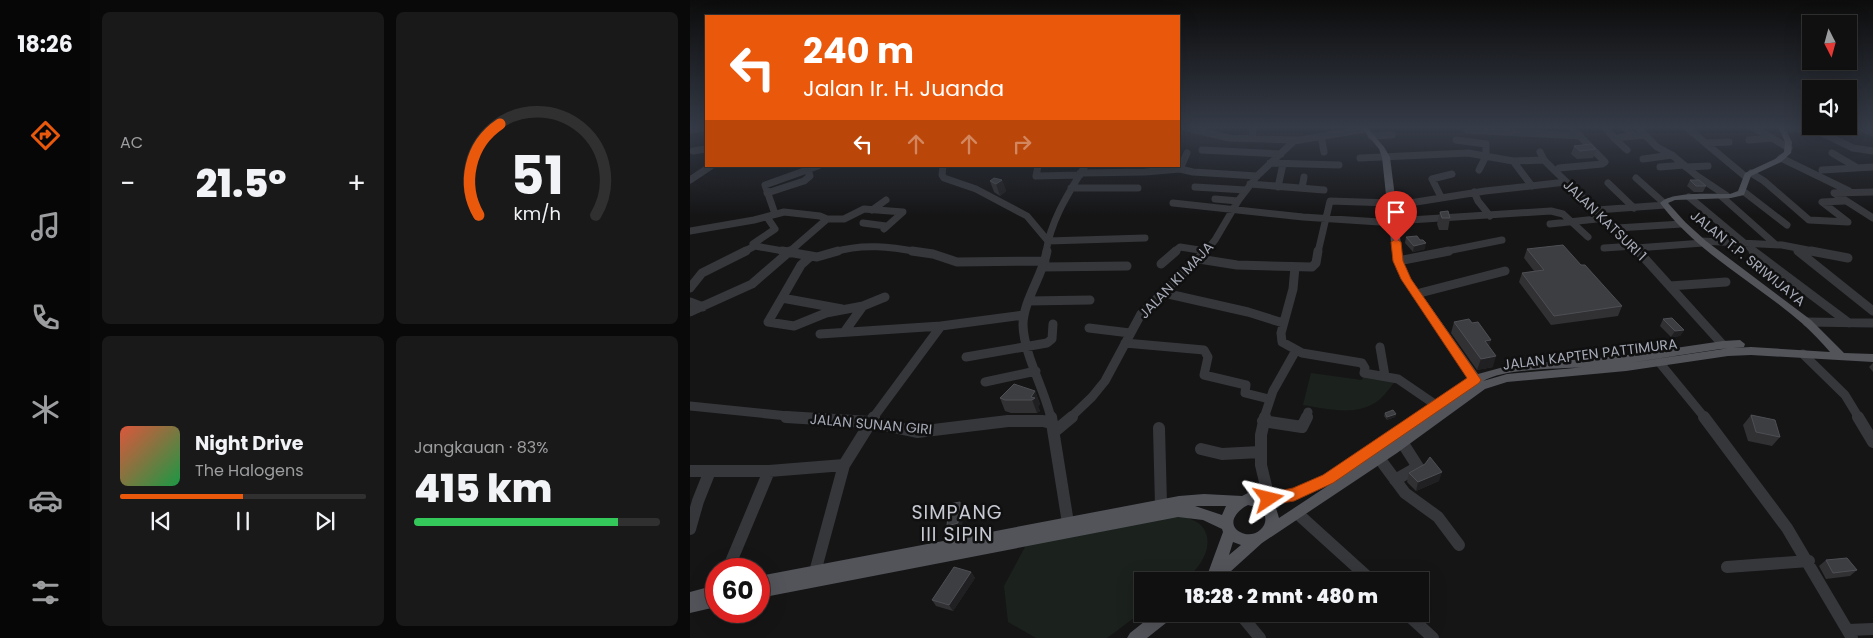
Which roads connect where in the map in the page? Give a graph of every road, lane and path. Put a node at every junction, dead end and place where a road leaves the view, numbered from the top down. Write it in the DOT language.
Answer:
graph roads {
  1 [pos="1186,156"];
  2 [pos="1279,156"];
  3 [pos="1410,156"];
  4 [pos="1486,156"];
  5 [pos="1542,156"];
  6 [pos="1600,156"];
  7 [pos="1665,156"];
  8 [pos="1673,156"];
  9 [pos="1723,156"];
  10 [pos="1837,156"];
  11 [pos="1386,157"];
  12 [pos="1360,158"];
  13 [pos="1643,158"];
  14 [pos="1781,158"];
  15 [pos="1544,160"];
  16 [pos="1513,161"];
  17 [pos="1342,162"];
  18 [pos="1270,163"];
  19 [pos="1283,164"];
  20 [pos="1685,166"];
  21 [pos="1708,166"];
  22 [pos="710,167"];
  23 [pos="816,167"];
  24 [pos="943,167"];
  25 [pos="1038,167"];
  26 [pos="1084,167"];
  27 [pos="1660,167"];
  28 [pos="1856,167"];
  29 [pos="1873,167"];
  30 [pos="1166,168"];
  31 [pos="1180,169"];
  32 [pos="1479,170"];
  33 [pos="1822,170"];
  34 [pos="1555,171"];
  35 [pos="1080,174"];
  36 [pos="1452,174"];
  37 [pos="1748,175"];
  38 [pos="1256,176"];
  39 [pos="1304,177"];
  40 [pos="1636,178"];
  41 [pos="690,180"];
  42 [pos="1566,182"];
  43 [pos="1608,183"];
  44 [pos="1278,186"];
  45 [pos="1532,186"];
  46 [pos="1248,187"];
  47 [pos="1071,188"];
  48 [pos="1138,188"];
  49 [pos="1196,188"];
  50 [pos="1302,188"];
  51 [pos="1324,190"];
  52 [pos="1742,191"];
  53 [pos="1474,192"];
  54 [pos="1850,192"];
  55 [pos="1873,192"];
  56 [pos="1724,196"];
  57 [pos="1441,197"];
  58 [pos="1689,197"];
  59 [pos="1215,199"];
  60 [pos="886,200"];
  61 [pos="1238,201"];
  62 [pos="1845,201"];
  63 [pos="1173,204"];
  64 [pos="1665,204"];
  65 [pos="1391,205"];
  66 [pos="1634,208"];
  67 [pos="1233,209"];
  68 [pos="872,210"];
  69 [pos="1597,210"];
  70 [pos="771,215"];
  71 [pos="1490,216"];
  72 [pos="1606,218"];
  73 [pos="1873,218"];
  74 [pos="827,219"];
  75 [pos="1325,219"];
  76 [pos="1395,222"];
  77 [pos="1572,222"];
  78 [pos="863,223"];
  79 [pos="1550,224"];
  80 [pos="1682,224"];
  81 [pos="1787,224"];
  82 [pos="1617,228"];
  83 [pos="690,231"];
  84 [pos="1588,237"];
  85 [pos="1145,238"];
  86 [pos="1502,240"];
  87 [pos="1048,241"];
  88 [pos="1702,242"];
  89 [pos="1743,243"];
  90 [pos="1775,244"];
  91 [pos="754,246"];
  92 [pos="1635,247"];
  93 [pos="1793,247"];
  94 [pos="1604,248"];
  95 [pos="1206,251"];
  96 [pos="790,252"];
  97 [pos="811,256"];
  98 [pos="1848,258"];
  99 [pos="1199,259"];
  100 [pos="1398,261"];
  101 [pos="1044,264"];
  102 [pos="1161,264"];
  103 [pos="1127,266"];
  104 [pos="1295,268"];
  105 [pos="1505,271"];
  106 [pos="1726,282"];
  107 [pos="1670,286"];
  108 [pos="690,288"];
  109 [pos="1164,293"];
  110 [pos="1416,294"];
  111 [pos="782,298"];
  112 [pos="885,298"];
  113 [pos="1090,300"];
  114 [pos="1029,301"];
  115 [pos="690,302"];
  116 [pos="704,306"];
  117 [pos="863,306"];
  118 [pos="842,309"];
  119 [pos="1873,311"];
  120 [pos="690,312"];
  121 [pos="1024,315"];
  122 [pos="1283,322"];
  123 [pos="1807,322"];
  124 [pos="1849,322"];
  125 [pos="1873,322"];
  126 [pos="1053,324"];
  127 [pos="941,326"];
  128 [pos="1088,328"];
  129 [pos="845,331"];
  130 [pos="1130,333"];
  131 [pos="820,334"];
  132 [pos="1125,342"];
  133 [pos="1723,345"];
  134 [pos="1027,347"];
  135 [pos="1380,347"];
  136 [pos="1873,351"];
  137 [pos="1295,352"];
  138 [pos="1838,352"];
  139 [pos="1802,354"];
  140 [pos="966,358"];
  141 [pos="1873,358"];
  142 [pos="1659,362"];
  143 [pos="1036,370"];
  144 [pos="1385,376"];
  145 [pos="985,382"];
  146 [pos="1478,383"];
  147 [pos="1269,399"];
  148 [pos="1436,405"];
  149 [pos="690,406"];
  150 [pos="1308,412"];
  151 [pos="870,422"];
  152 [pos="1263,422"];
  153 [pos="1053,427"];
  154 [pos="1159,428"];
  155 [pos="1873,442"];
  156 [pos="1393,445"];
  157 [pos="1201,449"];
  158 [pos="1260,452"];
  159 [pos="1379,458"];
  160 [pos="844,465"];
  161 [pos="690,471"];
  162 [pos="710,471"];
  163 [pos="769,471"];
  164 [pos="1395,480"];
  165 [pos="1262,499"];
  166 [pos="1241,501"];
  167 [pos="694,502"];
  168 [pos="1161,505"];
  169 [pos="1298,514"];
  170 [pos="1068,523"];
  171 [pos="1228,528"];
  172 [pos="690,529"];
  173 [pos="1262,537"];
  174 [pos="1459,545"];
  175 [pos="733,558"];
  176 [pos="1809,561"];
  177 [pos="1727,567"];
  178 [pos="815,572"];
  179 [pos="1214,572"];
  180 [pos="1221,572"];
  181 [pos="1362,572"];
  182 [pos="770,581"];
  183 [pos="770,589"];
  184 [pos="705,595"];
  185 [pos="690,599"];
  186 [pos="705,603"];
  187 [pos="690,606"];
  188 [pos="1155,622"];
  189 [pos="1247,622"];
  190 [pos="1416,622"];
  191 [pos="1873,629"];
  192 [pos="1850,634"];
  193 [pos="1134,638"];
  194 [pos="1260,638"];
  195 [pos="1433,638"];
  1 -- 31 [label="street"];
  2 -- 18 [label="street, JALAN KI MAJA"];
  3 -- 11 [label="street"];
  4 -- 16 [label="street"];
  4 -- 32 [label="street"];
  5 -- 15 [label="street"];
  6 -- 34 [label="street, JALAN KATSURI 1"];
  7 -- 13 [label="street"];
  8 -- 20 [label="street"];
  9 -- 37 [label="street"];
  10 -- 28 [label="street"];
  11 -- 12 [label="street"];
  11 -- 65 [label="main road"];
  14 -- 37 [label="main road"];
  14 -- 54 [label="street"];
  15 -- 16 [label="street"];
  15 -- 34 [label="street"];
  16 -- 45 [label="street"];
  17 -- 19 [label="street"];
  18 -- 19 [label="street"];
  18 -- 38 [label="street, JALAN KI MAJA"];
  19 -- 44 [label="street"];
  20 -- 21 [label="street"];
  20 -- 27 [label="street"];
  20 -- 56 [label="street"];
  22 -- 41 [label="street"];
  23 -- 70 [label="street"];
  24 -- 87 [label="street"];
  25 -- 35 [label="street"];
  26 -- 35 [label="street"];
  28 -- 29 [label="street"];
  28 -- 33 [label="street"];
  30 -- 31 [label="street"];
  30 -- 35 [label="street"];
  31 -- 38 [label="street"];
  34 -- 42 [label="street, JALAN KATSURI 1"];
  35 -- 47 [label="street"];
  36 -- 57 [label="street"];
  37 -- 52 [label="main road"];
  37 -- 62 [label="street"];
  38 -- 46 [label="street, JALAN KI MAJA"];
  39 -- 50 [label="street"];
  40 -- 64 [label="street"];
  42 -- 45 [label="street"];
  42 -- 69 [label="street, JALAN KATSURI 1"];
  43 -- 66 [label="street"];
  44 -- 46 [label="street"];
  44 -- 50 [label="street"];
  45 -- 53 [label="street"];
  46 -- 49 [label="street"];
  46 -- 61 [label="street, JALAN KI MAJA"];
  47 -- 48 [label="street"];
  47 -- 87 [label="street"];
  50 -- 51 [label="street"];
  52 -- 56 [label="main road, JALAN T.P. SRIWIJAYA"];
  52 -- 81 [label="street"];
  53 -- 57 [label="street"];
  53 -- 71 [label="street"];
  54 -- 55 [label="street"];
  54 -- 62 [label="street"];
  56 -- 58 [label="main road, JALAN T.P. SRIWIJAYA"];
  56 -- 90 [label="street"];
  57 -- 65 [label="street"];
  58 -- 64 [label="main road, JALAN T.P. SRIWIJAYA"];
  58 -- 89 [label="street"];
  59 -- 61 [label="street"];
  60 -- 68 [label="street"];
  61 -- 67 [label="street, JALAN KI MAJA"];
  62 -- 73 [label="street"];
  63 -- 67 [label="street"];
  64 -- 66 [label="street"];
  64 -- 80 [label="main road, JALAN T.P. SRIWIJAYA"];
  65 -- 75 [label="street"];
  65 -- 76 [label="main road"];
  66 -- 69 [label="street"];
  67 -- 75 [label="street"];
  67 -- 95 [label="street, JALAN KI MAJA"];
  68 -- 74 [label="street"];
  68 -- 78 [label="street"];
  69 -- 72 [label="street, JALAN KATSURI 1"];
  70 -- 74 [label="street"];
  70 -- 83 [label="street"];
  70 -- 91 [label="street"];
  71 -- 76 [label="street"];
  71 -- 77 [label="street"];
  72 -- 77 [label="street"];
  72 -- 82 [label="street, JALAN KATSURI 1"];
  74 -- 96 [label="street"];
  75 -- 76 [label="street"];
  75 -- 104 [label="street"];
  76 -- 100 [label="main road"];
  77 -- 79 [label="street"];
  77 -- 84 [label="street"];
  80 -- 82 [label="street"];
  80 -- 88 [label="main road, JALAN T.P. SRIWIJAYA"];
  82 -- 92 [label="street, JALAN KATSURI 1"];
  85 -- 87 [label="street"];
  86 -- 100 [label="street"];
  87 -- 101 [label="street"];
  88 -- 89 [label="street"];
  88 -- 92 [label="street"];
  88 -- 123 [label="main road, JALAN T.P. SRIWIJAYA"];
  89 -- 90 [label="street"];
  89 -- 124 [label="street"];
  90 -- 93 [label="street"];
  91 -- 96 [label="street"];
  91 -- 108 [label="street"];
  92 -- 94 [label="street"];
  92 -- 107 [label="street, JALAN KATSURI 1"];
  93 -- 98 [label="street"];
  93 -- 119 [label="street"];
  95 -- 99 [label="street, JALAN KI MAJA"];
  95 -- 102 [label="street"];
  96 -- 97 [label="street"];
  96 -- 116 [label="street"];
  97 -- 101 [label="street"];
  97 -- 111 [label="street"];
  99 -- 104 [label="street"];
  99 -- 109 [label="street, JALAN KI MAJA"];
  100 -- 110 [label="main road"];
  101 -- 103 [label="street"];
  101 -- 114 [label="street"];
  104 -- 122 [label="street"];
  105 -- 110 [label="street"];
  106 -- 107 [label="street"];
  107 -- 133 [label="street, JALAN KATSURI 1"];
  109 -- 122 [label="street"];
  109 -- 130 [label="street, JALAN KI MAJA"];
  110 -- 146 [label="main road"];
  111 -- 118 [label="street"];
  111 -- 118 [label="street"];
  112 -- 117 [label="street"];
  113 -- 114 [label="street"];
  114 -- 121 [label="street"];
  115 -- 116 [label="street"];
  116 -- 120 [label="street"];
  117 -- 118 [label="street"];
  117 -- 129 [label="street"];
  121 -- 127 [label="street"];
  121 -- 134 [label="street"];
  122 -- 137 [label="street"];
  123 -- 124 [label="street"];
  123 -- 138 [label="main road, JALAN T.P. SRIWIJAYA"];
  124 -- 125 [label="street"];
  126 -- 134 [label="street"];
  127 -- 129 [label="street"];
  127 -- 151 [label="street"];
  128 -- 130 [label="street"];
  129 -- 131 [label="street"];
  130 -- 132 [label="street, JALAN KI MAJA"];
  132 -- 147 [label="street"];
  132 -- 153 [label="street, JALAN KI MAJA"];
  133 -- 138 [label="main road, JALAN KAPTEN PATTIMURA"];
  133 -- 146 [label="main road, JALAN KAPTEN PATTIMURA"];
  134 -- 140 [label="street"];
  134 -- 143 [label="street"];
  135 -- 144 [label="street"];
  136 -- 138 [label="main road, JALAN KAPTEN PATTIMURA"];
  137 -- 144 [label="street"];
  137 -- 147 [label="street"];
  138 -- 139 [label="main road, JALAN KAPTEN PATTIMURA"];
  138 -- 141 [label="main road, JALAN KAPTEN PATTIMURA"];
  139 -- 142 [label="main road, JALAN KAPTEN PATTIMURA"];
  139 -- 155 [label="street"];
  142 -- 146 [label="main road, JALAN KAPTEN PATTIMURA"];
  142 -- 176 [label="street"];
  143 -- 145 [label="street"];
  143 -- 153 [label="street"];
  144 -- 148 [label="street"];
  146 -- 148 [label="main road, JALAN KAPTEN PATTIMURA"];
  146 -- 156 [label="main road, JALAN KAPTEN PATTIMURA"];
  147 -- 152 [label="street"];
  148 -- 156 [label="main road, JALAN KAPTEN PATTIMURA"];
  149 -- 151 [label="street, JALAN SUNAN GIRI"];
  150 -- 152 [label="street"];
  151 -- 153 [label="street, JALAN SUNAN GIRI"];
  151 -- 160 [label="street"];
  152 -- 158 [label="street"];
  153 -- 170 [label="street"];
  154 -- 168 [label="street"];
  156 -- 159 [label="main road, JALAN KAPTEN PATTIMURA"];
  156 -- 164 [label="street"];
  156 -- 165 [label="main road, JALAN KAPTEN PATTIMURA"];
  157 -- 158 [label="street"];
  158 -- 165 [label="street"];
  159 -- 164 [label="street"];
  159 -- 169 [label="main road, JALAN KAPTEN PATTIMURA"];
  160 -- 163 [label="street"];
  160 -- 178 [label="street"];
  161 -- 162 [label="street"];
  162 -- 163 [label="street"];
  162 -- 167 [label="street"];
  163 -- 175 [label="street"];
  164 -- 174 [label="street"];
  165 -- 166 [label="main road"];
  165 -- 173 [label="main road"];
  166 -- 168 [label="main road"];
  166 -- 171 [label="main road"];
  167 -- 172 [label="street"];
  168 -- 170 [label="main road"];
  169 -- 173 [label="main road, JALAN KAPTEN PATTIMURA"];
  169 -- 181 [label="street"];
  170 -- 178 [label="main road"];
  171 -- 173 [label="main road"];
  171 -- 179 [label="main road"];
  171 -- 183 [label="main road"];
  173 -- 180 [label="main road, JALAN KAPTEN PATTIMURA"];
  176 -- 177 [label="street"];
  176 -- 192 [label="street"];
  178 -- 182 [label="main road"];
  184 -- 185 [label="main road"];
  186 -- 187 [label="main road"];
  188 -- 193 [label="main road"];
  189 -- 194 [label="street"];
  190 -- 195 [label="street"];
  191 -- 192 [label="street"];
}
